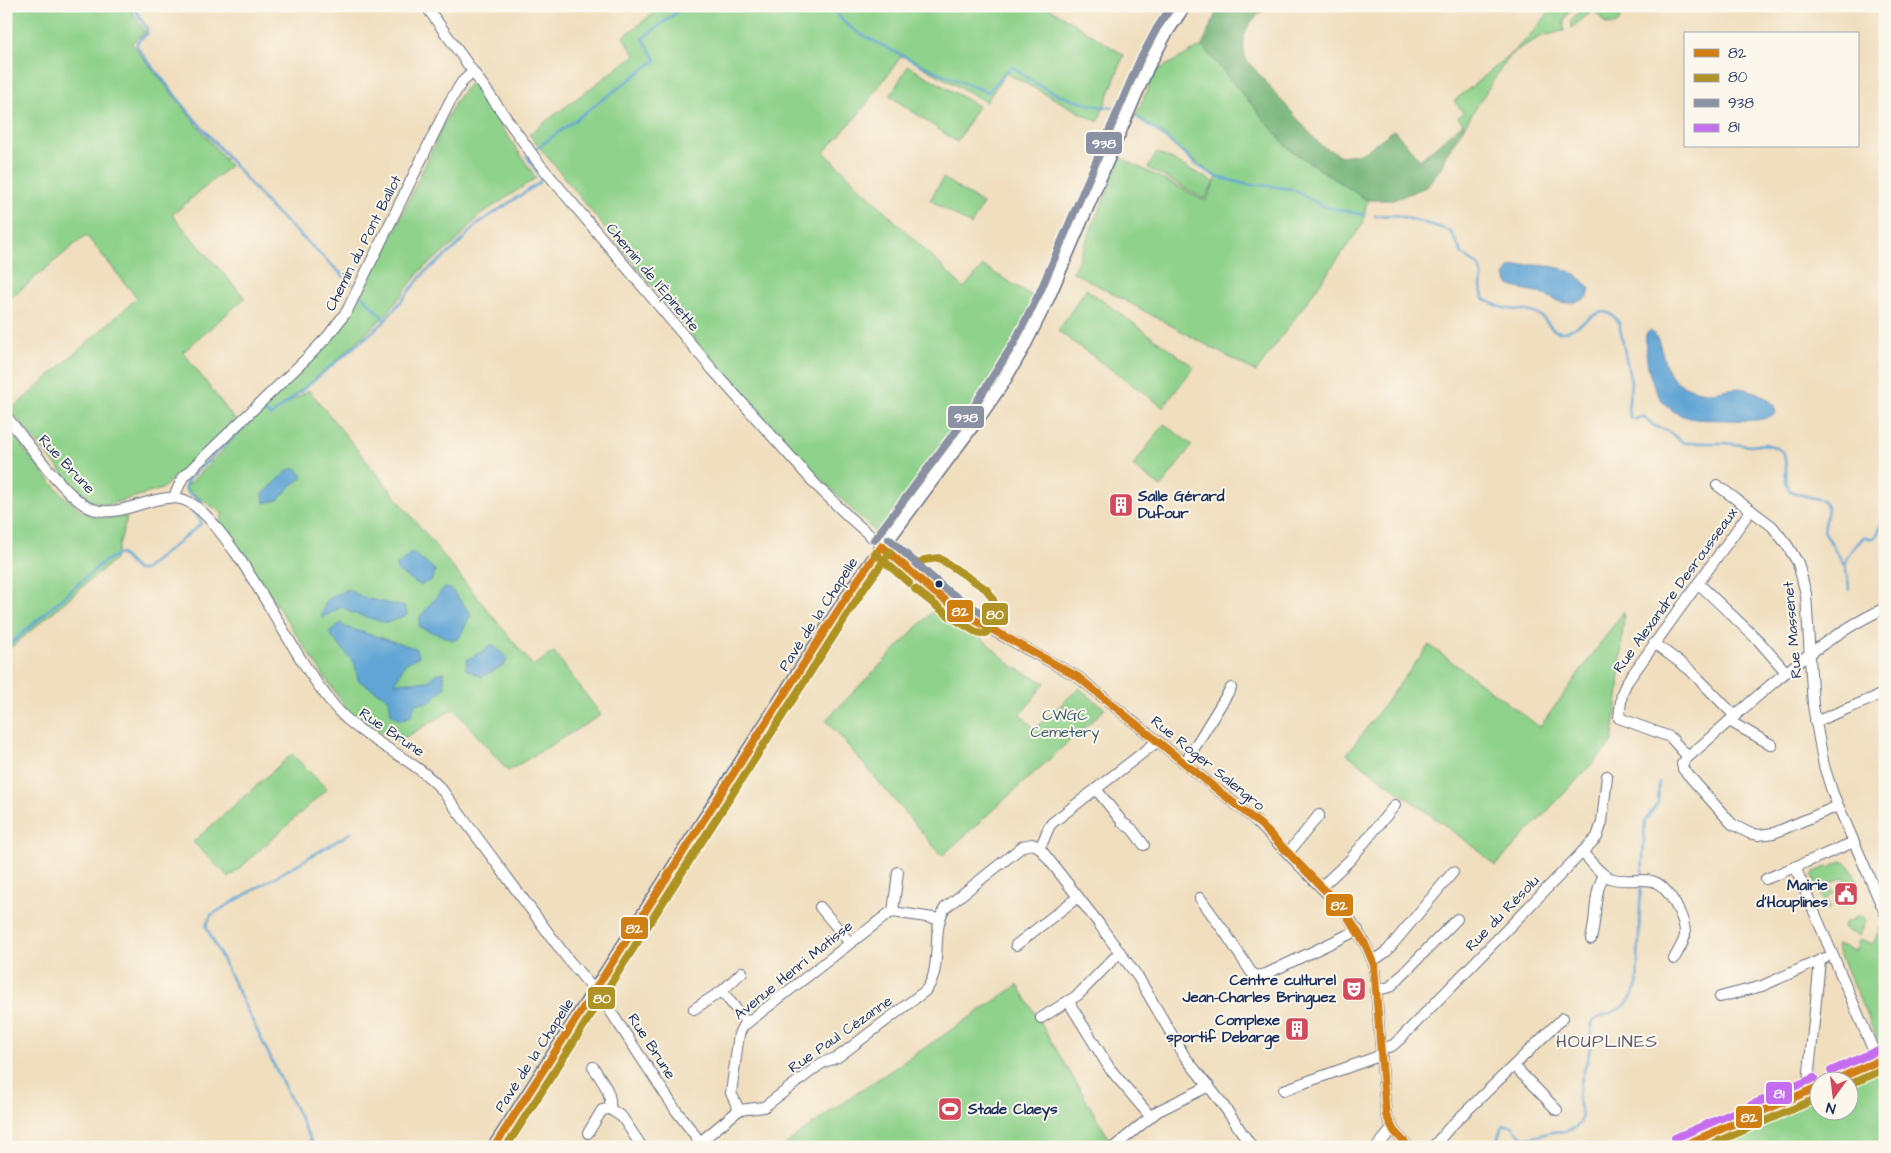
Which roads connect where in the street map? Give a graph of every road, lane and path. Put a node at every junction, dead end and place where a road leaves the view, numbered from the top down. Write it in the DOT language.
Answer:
graph roads {
  1 [pos="426,6"];
  2 [pos="1165,6"];
  3 [pos="1180,12"];
  4 [pos="473,72"];
  5 [pos="6,416"];
  6 [pos="1717,485"];
  7 [pos="174,497"];
  8 [pos="1752,510"];
  9 [pos="882,546"];
  10 [pos="1698,583"];
  11 [pos="1885,608"];
  12 [pos="1654,643"];
  13 [pos="1810,653"];
  14 [pos="1786,672"];
  15 [pos="1231,688"];
  16 [pos="1885,693"];
  17 [pos="1732,719"];
  18 [pos="1815,722"];
  19 [pos="1158,741"];
  20 [pos="1772,746"];
  21 [pos="1688,757"];
  22 [pos="1185,762"];
  23 [pos="1607,776"];
  24 [pos="1096,790"];
  25 [pos="1395,805"];
  26 [pos="1838,806"];
  27 [pos="1318,815"];
  28 [pos="1854,842"];
  29 [pos="1144,845"];
  30 [pos="1040,847"];
  31 [pos="1582,852"];
  32 [pos="1288,853"];
  33 [pos="1795,867"];
  34 [pos="898,872"];
  35 [pos="1453,872"];
  36 [pos="1604,875"];
  37 [pos="1766,879"];
  38 [pos="1321,886"];
  39 [pos="1078,897"];
  40 [pos="1200,898"];
  41 [pos="820,907"];
  42 [pos="893,912"];
  43 [pos="1885,913"];
  44 [pos="940,919"];
  45 [pos="1457,919"];
  46 [pos="1358,930"];
  47 [pos="1591,939"];
  48 [pos="850,943"];
  49 [pos="1016,946"];
  50 [pos="1120,952"];
  51 [pos="1832,955"];
  52 [pos="1674,959"];
  53 [pos="1820,960"];
  54 [pos="1373,961"];
  55 [pos="742,972"];
  56 [pos="1377,990"];
  57 [pos="594,991"];
  58 [pos="722,991"];
  59 [pos="1720,997"];
  60 [pos="1068,1002"];
  61 [pos="694,1009"];
  62 [pos="1041,1018"];
  63 [pos="1563,1018"];
  64 [pos="747,1023"];
  65 [pos="1382,1051"];
  66 [pos="1881,1059"];
  67 [pos="1514,1066"];
  68 [pos="593,1068"];
  69 [pos="1814,1070"];
  70 [pos="1857,1070"];
  71 [pos="1209,1086"];
  72 [pos="1284,1090"];
  73 [pos="1808,1092"];
  74 [pos="610,1109"];
  75 [pos="739,1110"];
  76 [pos="1557,1110"];
  77 [pos="1150,1116"];
  78 [pos="1392,1129"];
  79 [pos="588,1133"];
  80 [pos="699,1145"];
  81 [pos="494,1147"];
  82 [pos="642,1147"];
  83 [pos="1114,1147"];
  84 [pos="1252,1147"];
  85 [pos="1377,1147"];
  86 [pos="1409,1147"];
  87 [pos="1434,1147"];
  88 [pos="1679,1147"];
  1 -- 4 [label="street, Chemin de l'Épinette"];
  2 -- 3 [label="street"];
  3 -- 9 [label="main road, Pavé de la Chapelle"];
  4 -- 7 [label="street, Chemin du Pont Ballot"];
  4 -- 9 [label="street, Chemin de l'Épinette"];
  5 -- 7 [label="street, Rue Brune"];
  6 -- 8 [label="street, Rue Massenet"];
  7 -- 57 [label="street, Rue Brune"];
  8 -- 10 [label="street, Rue Alexandre Desrousseaux"];
  8 -- 13 [label="street, Rue Massenet"];
  9 -- 19 [label="street, Rue Roger Salengro"];
  9 -- 57 [label="main road, Pavé de la Chapelle"];
  10 -- 12 [label="street, Rue Alexandre Desrousseaux"];
  10 -- 14 [label="street"];
  11 -- 13 [label="street"];
  12 -- 17 [label="street"];
  12 -- 21 [label="street, Rue Alexandre Desrousseaux"];
  13 -- 14 [label="street"];
  13 -- 18 [label="street, Rue Massenet"];
  14 -- 17 [label="street"];
  15 -- 22 [label="street"];
  16 -- 18 [label="street"];
  17 -- 20 [label="street"];
  17 -- 21 [label="street"];
  18 -- 26 [label="street, Rue Massenet"];
  19 -- 22 [label="street, Rue Roger Salengro"];
  19 -- 24 [label="street"];
  21 -- 26 [label="street"];
  22 -- 32 [label="street, Rue Roger Salengro"];
  23 -- 31 [label="street, Rue du Résolu"];
  24 -- 29 [label="street"];
  24 -- 30 [label="street"];
  25 -- 38 [label="street"];
  26 -- 28 [label="street, Rue Massenet"];
  27 -- 32 [label="street"];
  28 -- 33 [label="street"];
  28 -- 43 [label="street, Rue Massenet"];
  30 -- 39 [label="street"];
  30 -- 44 [label="street, Rue Paul Cézanne"];
  31 -- 36 [label="street"];
  31 -- 65 [label="street, Rue du Résolu"];
  32 -- 38 [label="street, Rue Roger Salengro"];
  33 -- 37 [label="street"];
  33 -- 51 [label="street"];
  34 -- 42 [label="street"];
  35 -- 54 [label="street"];
  36 -- 47 [label="street"];
  36 -- 52 [label="street"];
  38 -- 46 [label="street, Rue Roger Salengro"];
  39 -- 49 [label="street"];
  39 -- 50 [label="street"];
  40 -- 46 [label="street"];
  41 -- 48 [label="street"];
  42 -- 44 [label="street"];
  42 -- 48 [label="street, Avenue Henri Matisse"];
  44 -- 75 [label="street, Rue Paul Cézanne"];
  45 -- 56 [label="street"];
  46 -- 54 [label="street, Rue Roger Salengro"];
  48 -- 64 [label="street, Avenue Henri Matisse"];
  50 -- 60 [label="street"];
  50 -- 71 [label="street"];
  51 -- 53 [label="street"];
  51 -- 66 [label="street"];
  53 -- 59 [label="street"];
  53 -- 69 [label="street"];
  54 -- 56 [label="street, Rue Roger Salengro"];
  55 -- 58 [label="street"];
  56 -- 65 [label="street, Rue Roger Salengro"];
  57 -- 80 [label="street, Rue Brune"];
  57 -- 81 [label="main road, Pavé de la Chapelle"];
  58 -- 61 [label="street"];
  58 -- 64 [label="street"];
  60 -- 62 [label="street"];
  60 -- 77 [label="street"];
  63 -- 67 [label="street"];
  64 -- 75 [label="street, Avenue Henri Matisse"];
  65 -- 72 [label="street, Rue du Résolu"];
  65 -- 78 [label="street, Rue Roger Salengro"];
  66 -- 70 [label="main road"];
  67 -- 76 [label="street"];
  67 -- 87 [label="street"];
  68 -- 74 [label="street"];
  71 -- 77 [label="street"];
  71 -- 84 [label="street"];
  73 -- 88 [label="main road"];
  74 -- 79 [label="street"];
  74 -- 82 [label="street"];
  75 -- 80 [label="street, Rue Brune"];
  77 -- 83 [label="street"];
  78 -- 85 [label="street"];
  78 -- 86 [label="street, Rue Roger Salengro"];
}
